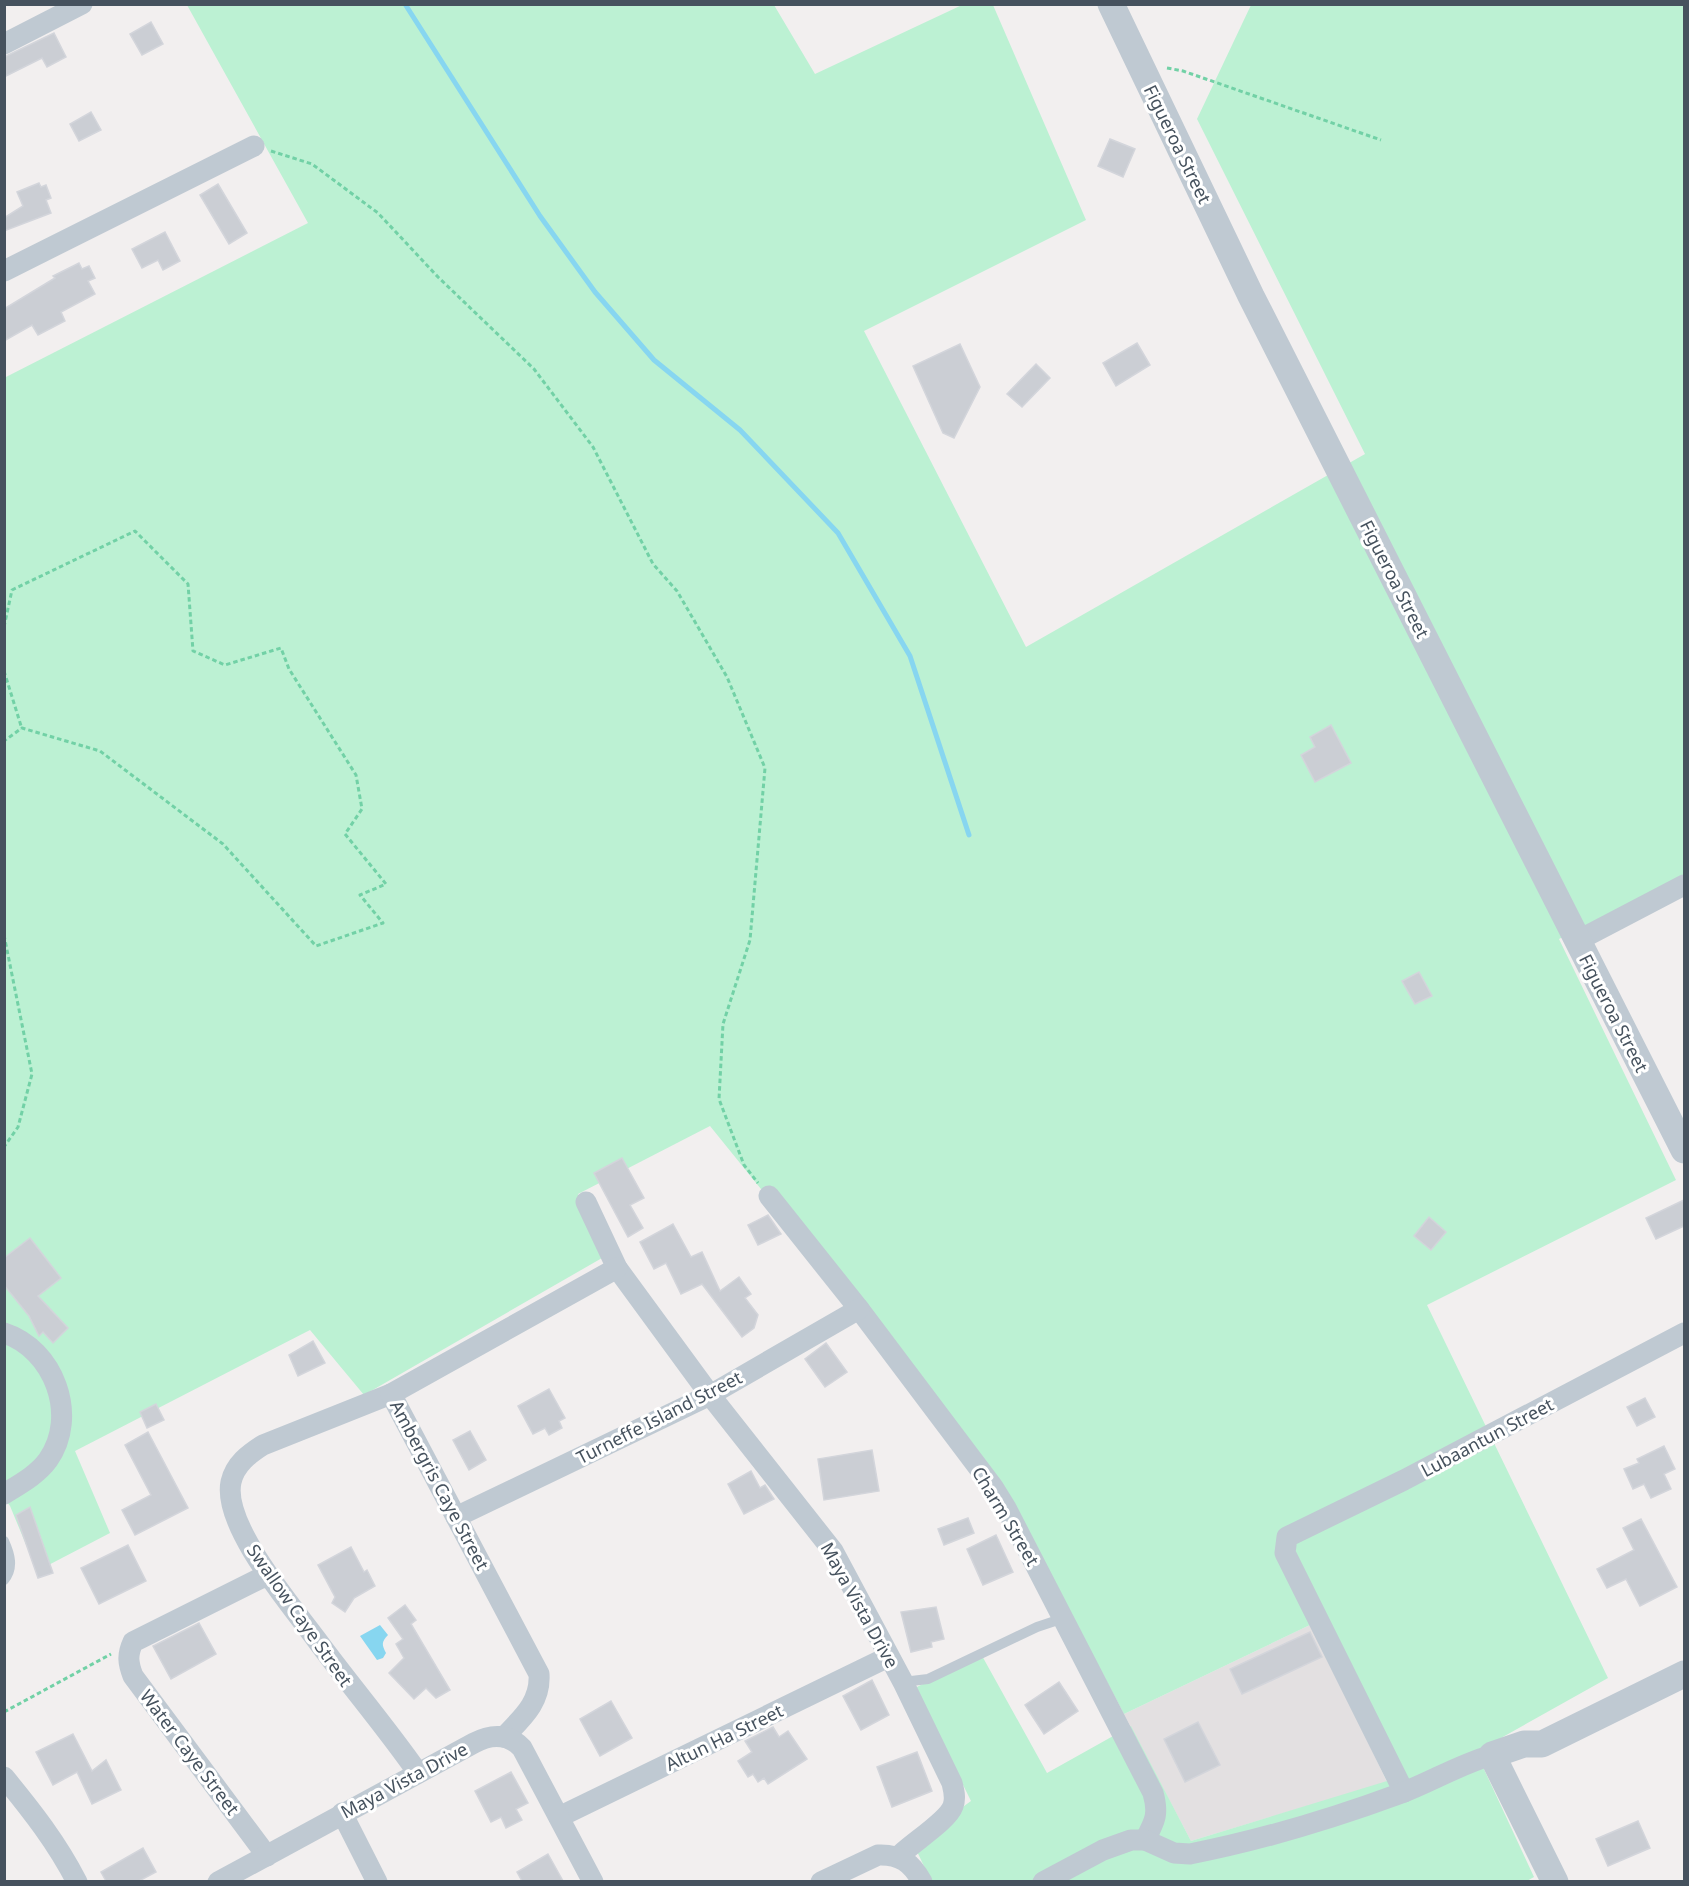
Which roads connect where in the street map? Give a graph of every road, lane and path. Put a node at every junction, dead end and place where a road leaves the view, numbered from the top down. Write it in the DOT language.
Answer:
graph roads {
  1 [pos="82,4"];
  2 [pos="1111,4"];
  3 [pos="4,44"];
  4 [pos="1139,63"];
  5 [pos="1381,140"];
  6 [pos="254,146"];
  7 [pos="4,271"];
  8 [pos="4,627"];
  9 [pos="4,671"];
  10 [pos="22,729"];
  11 [pos="4,741"];
  12 [pos="1684,885"];
  13 [pos="4,935"];
  14 [pos="1577,941"];
  15 [pos="4,1147"];
  16 [pos="1684,1150"];
  17 [pos="769,1196"];
  18 [pos="586,1202"];
  19 [pos="617,1268"];
  20 [pos="858,1309"];
  21 [pos="4,1333"];
  22 [pos="1684,1333"];
  23 [pos="391,1394"];
  24 [pos="710,1395"];
  25 [pos="4,1494"];
  26 [pos="456,1517"];
  27 [pos="4,1541"];
  28 [pos="269,1576"];
  29 [pos="4,1580"];
  30 [pos="1064,1618"];
  31 [pos="133,1642"];
  32 [pos="1684,1655"];
  33 [pos="888,1657"];
  34 [pos="1684,1674"];
  35 [pos="903,1682"];
  36 [pos="4,1712"];
  37 [pos="504,1737"];
  38 [pos="1524,1744"];
  39 [pos="1492,1755"];
  40 [pos="418,1773"];
  41 [pos="4,1777"];
  42 [pos="1404,1792"];
  43 [pos="342,1813"];
  44 [pos="559,1817"];
  45 [pos="1145,1840"];
  46 [pos="267,1856"];
  47 [pos="898,1857"];
  48 [pos="77,1881"];
  49 [pos="218,1881"];
  50 [pos="377,1881"];
  51 [pos="593,1881"];
  52 [pos="821,1881"];
  53 [pos="922,1881"];
  54 [pos="1043,1881"];
  55 [pos="1555,1881"];
  1 -- 3 [label="street"];
  2 -- 4 [label="street, Figueroa Street"];
  4 -- 5 [label="path"];
  4 -- 14 [label="street, Figueroa Street"];
  6 -- 7 [label="street"];
  6 -- 17 [label="path"];
  8 -- 10 [label="path"];
  9 -- 10 [label="path"];
  10 -- 11 [label="path"];
  12 -- 14 [label="street"];
  13 -- 15 [label="path"];
  14 -- 16 [label="street, Figueroa Street"];
  17 -- 20 [label="street, Charm Street"];
  18 -- 19 [label="street, Maya Vista Drive"];
  19 -- 23 [label="street, Ambergris Caye Street"];
  19 -- 24 [label="street, Maya Vista Drive"];
  20 -- 24 [label="street, Turneffe Island Street"];
  20 -- 30 [label="street, Charm Street"];
  21 -- 25 [label="street"];
  22 -- 42 [label="street, Lubaantun Street"];
  23 -- 26 [label="street, Ambergris Caye Street"];
  23 -- 28 [label="street, Swallow Caye Street"];
  24 -- 26 [label="street, Turneffe Island Street"];
  24 -- 33 [label="street, Maya Vista Drive"];
  26 -- 37 [label="street, Ambergris Caye Street"];
  27 -- 29 [label="lane"];
  28 -- 31 [label="street"];
  28 -- 40 [label="street, Swallow Caye Street"];
  30 -- 35 [label="lane"];
  30 -- 45 [label="street, Charm Street"];
  31 -- 36 [label="path"];
  31 -- 46 [label="street, Water Caye Street"];
  32 -- 38 [label="street"];
  33 -- 35 [label="street, Maya Vista Drive"];
  33 -- 44 [label="street, Altun Ha Street"];
  34 -- 38 [label="street"];
  35 -- 47 [label="street, Maya Vista Drive"];
  37 -- 40 [label="street, Maya Vista Drive"];
  37 -- 44 [label="street"];
  38 -- 39 [label="street"];
  39 -- 42 [label="street"];
  39 -- 55 [label="street"];
  40 -- 43 [label="street, Maya Vista Drive"];
  41 -- 48 [label="street"];
  42 -- 45 [label="street"];
  43 -- 46 [label="street, Maya Vista Drive"];
  43 -- 50 [label="street"];
  44 -- 51 [label="street"];
  45 -- 54 [label="street"];
  46 -- 49 [label="street, Maya Vista Drive"];
  47 -- 52 [label="street"];
  47 -- 53 [label="street"];
}
